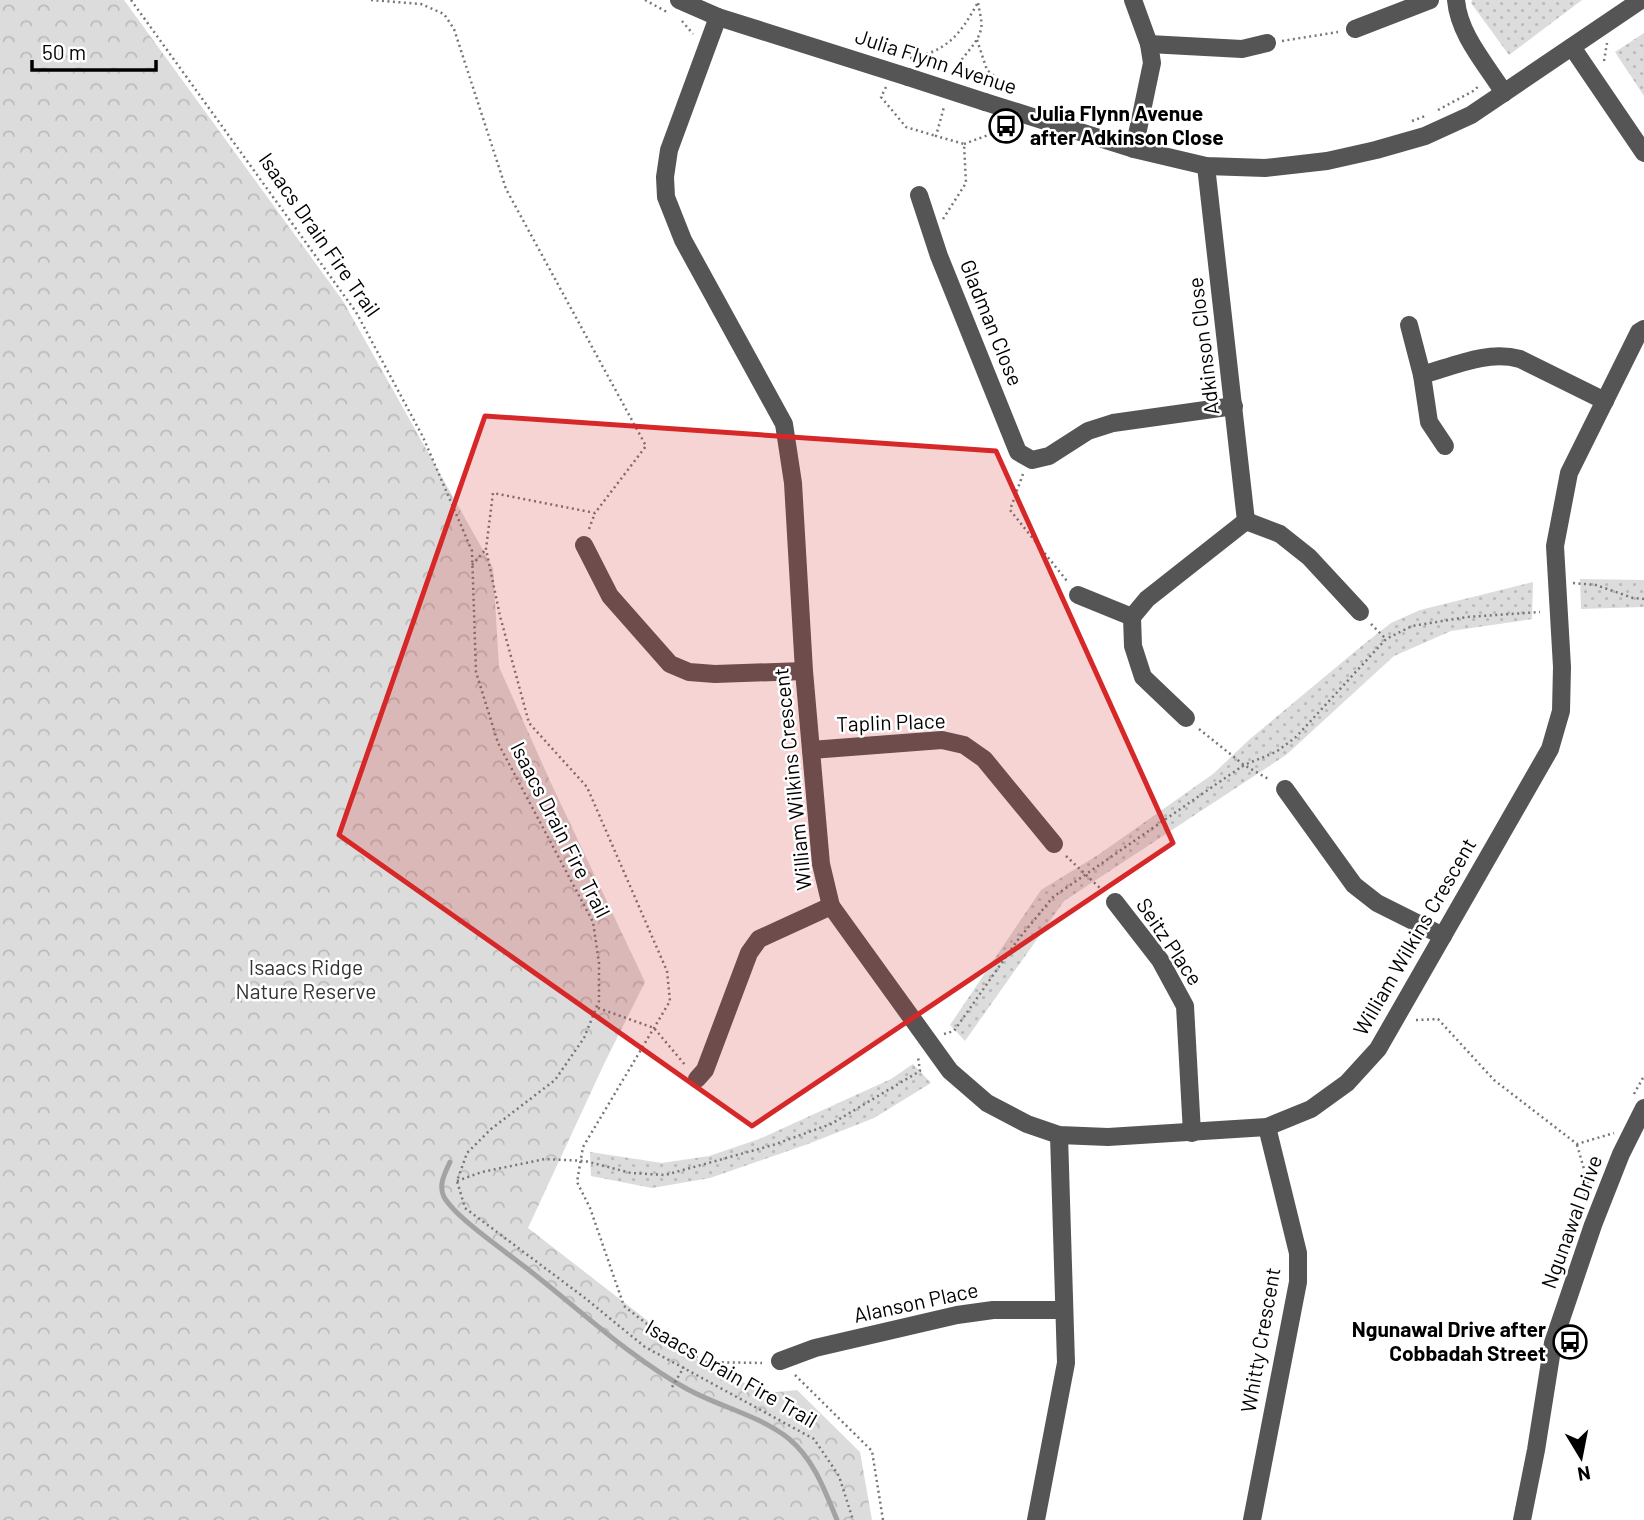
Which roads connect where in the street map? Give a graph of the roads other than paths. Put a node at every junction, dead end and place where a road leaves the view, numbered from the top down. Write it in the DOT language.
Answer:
graph roads {
  1 [pos="678,0"];
  2 [pos="1133,0"];
  3 [pos="1430,0"];
  4 [pos="1456,0"];
  5 [pos="1642,0"];
  6 [pos="718,18"];
  7 [pos="1355,29"];
  8 [pos="1266,43"];
  9 [pos="1149,44"];
  10 [pos="1572,47"];
  11 [pos="1504,93"];
  12 [pos="1134,149"];
  13 [pos="1644,153"];
  14 [pos="1206,166"];
  15 [pos="919,195"];
  16 [pos="1409,325"];
  17 [pos="1644,329"];
  18 [pos="1422,375"];
  19 [pos="1605,401"];
  20 [pos="1234,406"];
  21 [pos="1446,446"];
  22 [pos="1246,522"];
  23 [pos="584,545"];
  24 [pos="1078,595"];
  25 [pos="1360,612"];
  26 [pos="1132,617"];
  27 [pos="804,671"];
  28 [pos="1186,718"];
  29 [pos="811,750"];
  30 [pos="1285,789"];
  31 [pos="1054,844"];
  32 [pos="1115,902"];
  33 [pos="831,905"];
  34 [pos="1443,936"];
  35 [pos="697,1079"];
  36 [pos="1644,1108"];
  37 [pos="1267,1127"];
  38 [pos="1192,1133"];
  39 [pos="1059,1135"];
  40 [pos="1063,1310"];
  41 [pos="780,1361"];
  42 [pos="1035,1520"];
  43 [pos="1252,1520"];
  44 [pos="1522,1520"];
  1 -- 6 [label="street, Julia Flynn Avenue"];
  2 -- 9 [label="street"];
  3 -- 7 [label="street"];
  4 -- 11 [label="street"];
  5 -- 10 [label="street, Julia Flynn Avenue"];
  6 -- 12 [label="street, Julia Flynn Avenue, bridge"];
  6 -- 27 [label="street, William Wilkins Crescent"];
  8 -- 9 [label="street"];
  9 -- 12 [label="street"];
  10 -- 11 [label="street, Julia Flynn Avenue"];
  10 -- 13 [label="street"];
  11 -- 14 [label="street, Julia Flynn Avenue"];
  12 -- 14 [label="street, Julia Flynn Avenue"];
  14 -- 20 [label="street, Adkinson Close"];
  15 -- 20 [label="street, Gladman Close"];
  16 -- 18 [label="street"];
  17 -- 19 [label="street, William Wilkins Crescent"];
  18 -- 19 [label="street"];
  18 -- 21 [label="street"];
  19 -- 34 [label="street, William Wilkins Crescent"];
  20 -- 22 [label="street, Adkinson Close"];
  22 -- 25 [label="street"];
  22 -- 26 [label="street"];
  23 -- 27 [label="street"];
  24 -- 26 [label="street"];
  26 -- 28 [label="street"];
  27 -- 29 [label="street, William Wilkins Crescent"];
  29 -- 31 [label="street, Taplin Place"];
  29 -- 33 [label="street, William Wilkins Crescent"];
  30 -- 34 [label="street"];
  32 -- 38 [label="street, Seitz Place"];
  33 -- 35 [label="street"];
  33 -- 39 [label="street, William Wilkins Crescent"];
  34 -- 37 [label="street, William Wilkins Crescent"];
  36 -- 44 [label="street, Ngunawal Drive"];
  37 -- 38 [label="street, William Wilkins Crescent"];
  37 -- 43 [label="street, Whitty Crescent"];
  38 -- 39 [label="street, William Wilkins Crescent"];
  39 -- 40 [label="street"];
  40 -- 41 [label="street, Alanson Place"];
  40 -- 42 [label="street"];
}
